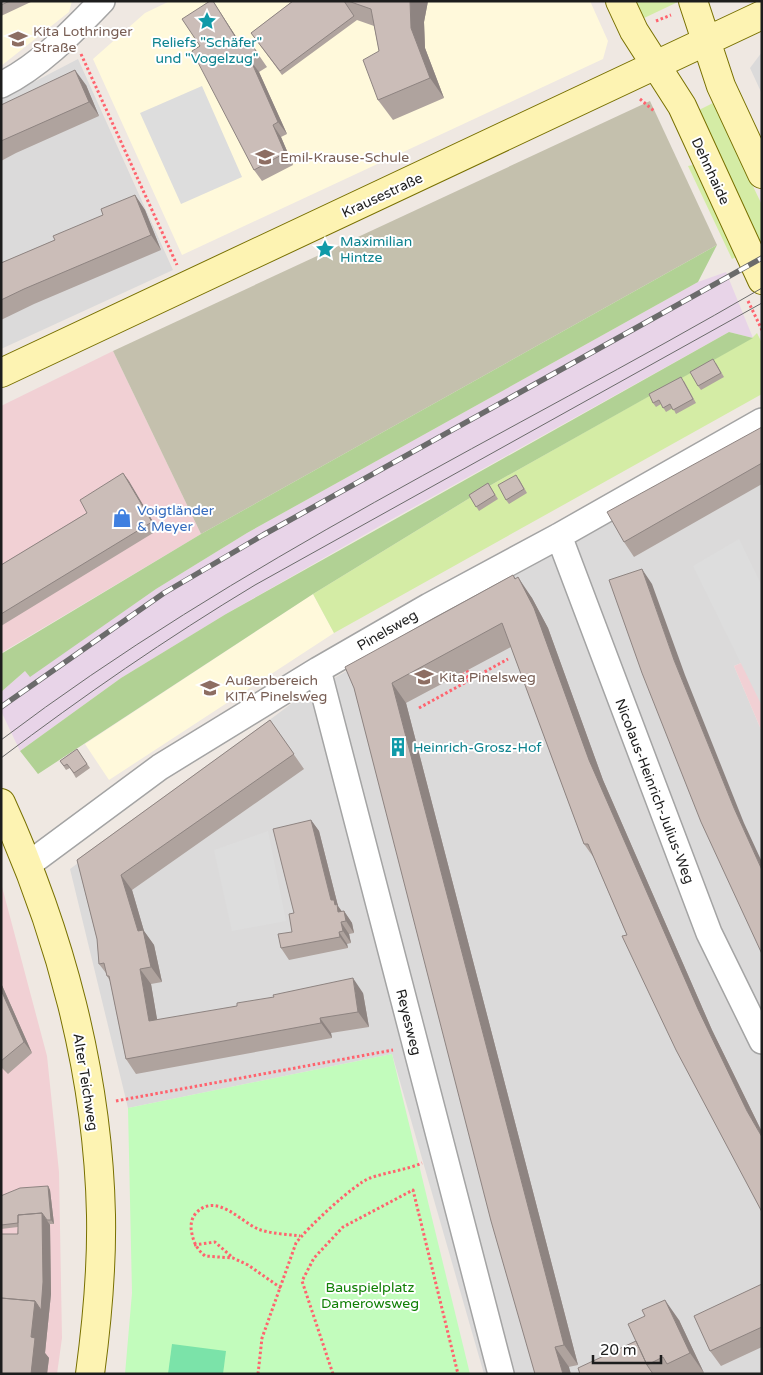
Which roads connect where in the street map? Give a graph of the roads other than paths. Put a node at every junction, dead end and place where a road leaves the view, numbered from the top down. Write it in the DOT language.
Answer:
graph roads {
  1 [pos="102,1"];
  2 [pos="620,1"];
  3 [pos="693,1"];
  4 [pos="762,15"];
  5 [pos="707,40"];
  6 [pos="656,65"];
  7 [pos="1,85"];
  8 [pos="762,174"];
  9 [pos="762,280"];
  10 [pos="1,372"];
  11 [pos="762,422"];
  12 [pos="559,536"];
  13 [pos="318,670"];
  14 [pos="1,803"];
  15 [pos="29,864"];
  16 [pos="762,1041"];
  17 [pos="90,1374"];
  18 [pos="501,1374"];
  1 -- 7 [label="street"];
  2 -- 6 [label="main road, Dehnhaide"];
  3 -- 5 [label="main road"];
  4 -- 5 [label="main road, Krausestraße"];
  5 -- 6 [label="main road, Krausestraße"];
  5 -- 8 [label="main road"];
  6 -- 9 [label="main road, Dehnhaide"];
  6 -- 10 [label="main road, Krausestraße"];
  11 -- 12 [label="street, Pinelsweg"];
  12 -- 13 [label="street, Pinelsweg"];
  12 -- 16 [label="street, Nicolaus-Heinrich-Julius-Weg"];
  13 -- 15 [label="street, Pinelsweg"];
  13 -- 18 [label="street, Reyesweg"];
  14 -- 15 [label="main road, Alter Teichweg"];
  15 -- 17 [label="main road, Alter Teichweg"];
}
